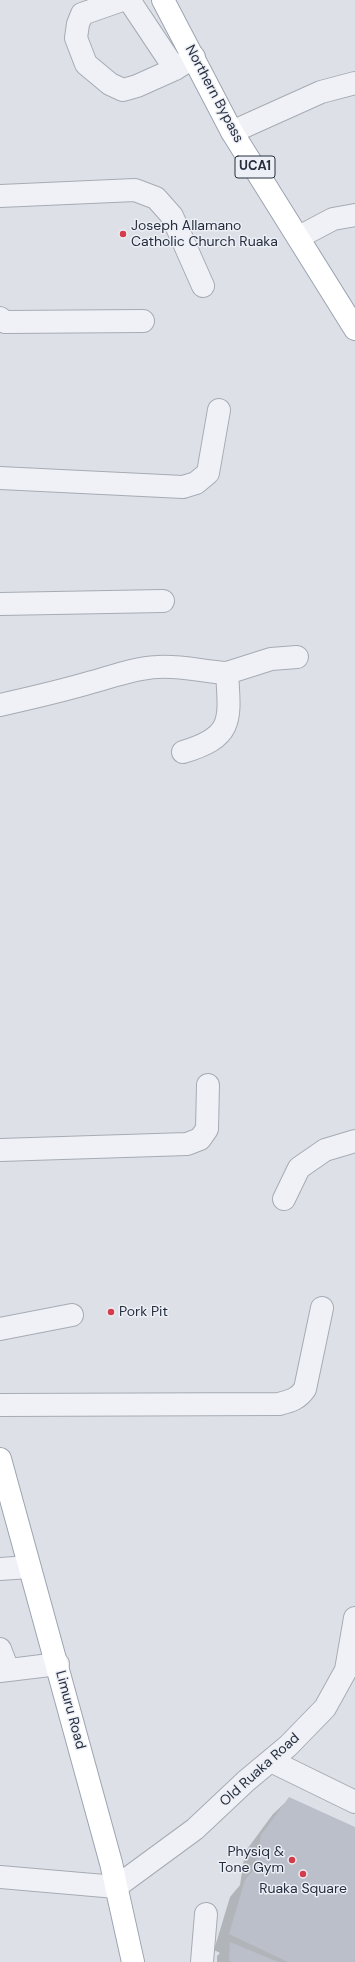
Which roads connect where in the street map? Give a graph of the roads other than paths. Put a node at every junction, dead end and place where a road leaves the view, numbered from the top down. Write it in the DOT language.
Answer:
graph roads {
  1 [pos="122,0"];
  2 [pos="129,0"];
  3 [pos="170,7"];
  4 [pos="151,34"];
  5 [pos="194,57"];
  6 [pos="175,69"];
  7 [pos="355,83"];
  8 [pos="232,132"];
  9 [pos="0,196"];
  10 [pos="355,215"];
  11 [pos="299,237"];
  12 [pos="203,286"];
  13 [pos="0,318"];
  14 [pos="143,321"];
  15 [pos="355,329"];
  16 [pos="219,410"];
  17 [pos="0,478"];
  18 [pos="163,601"];
  19 [pos="0,604"];
  20 [pos="296,657"];
  21 [pos="227,673"];
  22 [pos="0,705"];
  23 [pos="183,752"];
  24 [pos="208,1085"];
  25 [pos="355,1141"];
  26 [pos="0,1150"];
  27 [pos="284,1199"];
  28 [pos="322,1308"];
  29 [pos="72,1315"];
  30 [pos="0,1330"];
  31 [pos="0,1405"];
  32 [pos="0,1459"];
  33 [pos="29,1567"];
  34 [pos="0,1569"];
  35 [pos="355,1618"];
  36 [pos="0,1649"];
  37 [pos="58,1664"];
  38 [pos="4,1670"];
  39 [pos="351,1672"];
  40 [pos="271,1761"];
  41 [pos="355,1802"];
  42 [pos="0,1877"];
  43 [pos="116,1887"];
  44 [pos="206,1914"];
  45 [pos="132,1962"];
  46 [pos="202,1962"];
  1 -- 6 [label="street"];
  2 -- 4 [label="street"];
  3 -- 4 [label="street"];
  3 -- 5 [label="main road, Northern Bypass / UCA1"];
  4 -- 6 [label="street"];
  5 -- 6 [label="street"];
  5 -- 8 [label="main road, Northern Bypass / UCA1"];
  7 -- 8 [label="street"];
  8 -- 11 [label="main road, Northern Bypass / UCA1"];
  9 -- 12 [label="street"];
  10 -- 11 [label="street"];
  11 -- 15 [label="main road, Northern Bypass / UCA1"];
  13 -- 14 [label="street"];
  16 -- 17 [label="street"];
  18 -- 19 [label="street"];
  20 -- 21 [label="street"];
  21 -- 22 [label="street"];
  21 -- 23 [label="street"];
  24 -- 26 [label="street"];
  25 -- 27 [label="street"];
  28 -- 31 [label="street"];
  29 -- 30 [label="street"];
  32 -- 33 [label="main road, Limuru Road"];
  33 -- 34 [label="street"];
  33 -- 37 [label="main road, Limuru Road"];
  35 -- 39 [label="street, Old Ruaka Road"];
  36 -- 38 [label="street"];
  37 -- 38 [label="street"];
  37 -- 43 [label="main road, Limuru Road"];
  39 -- 40 [label="street, Old Ruaka Road"];
  40 -- 41 [label="street"];
  40 -- 43 [label="street, Old Ruaka Road"];
  42 -- 43 [label="street"];
  43 -- 45 [label="main road, Limuru Road"];
  44 -- 46 [label="street"];
}
